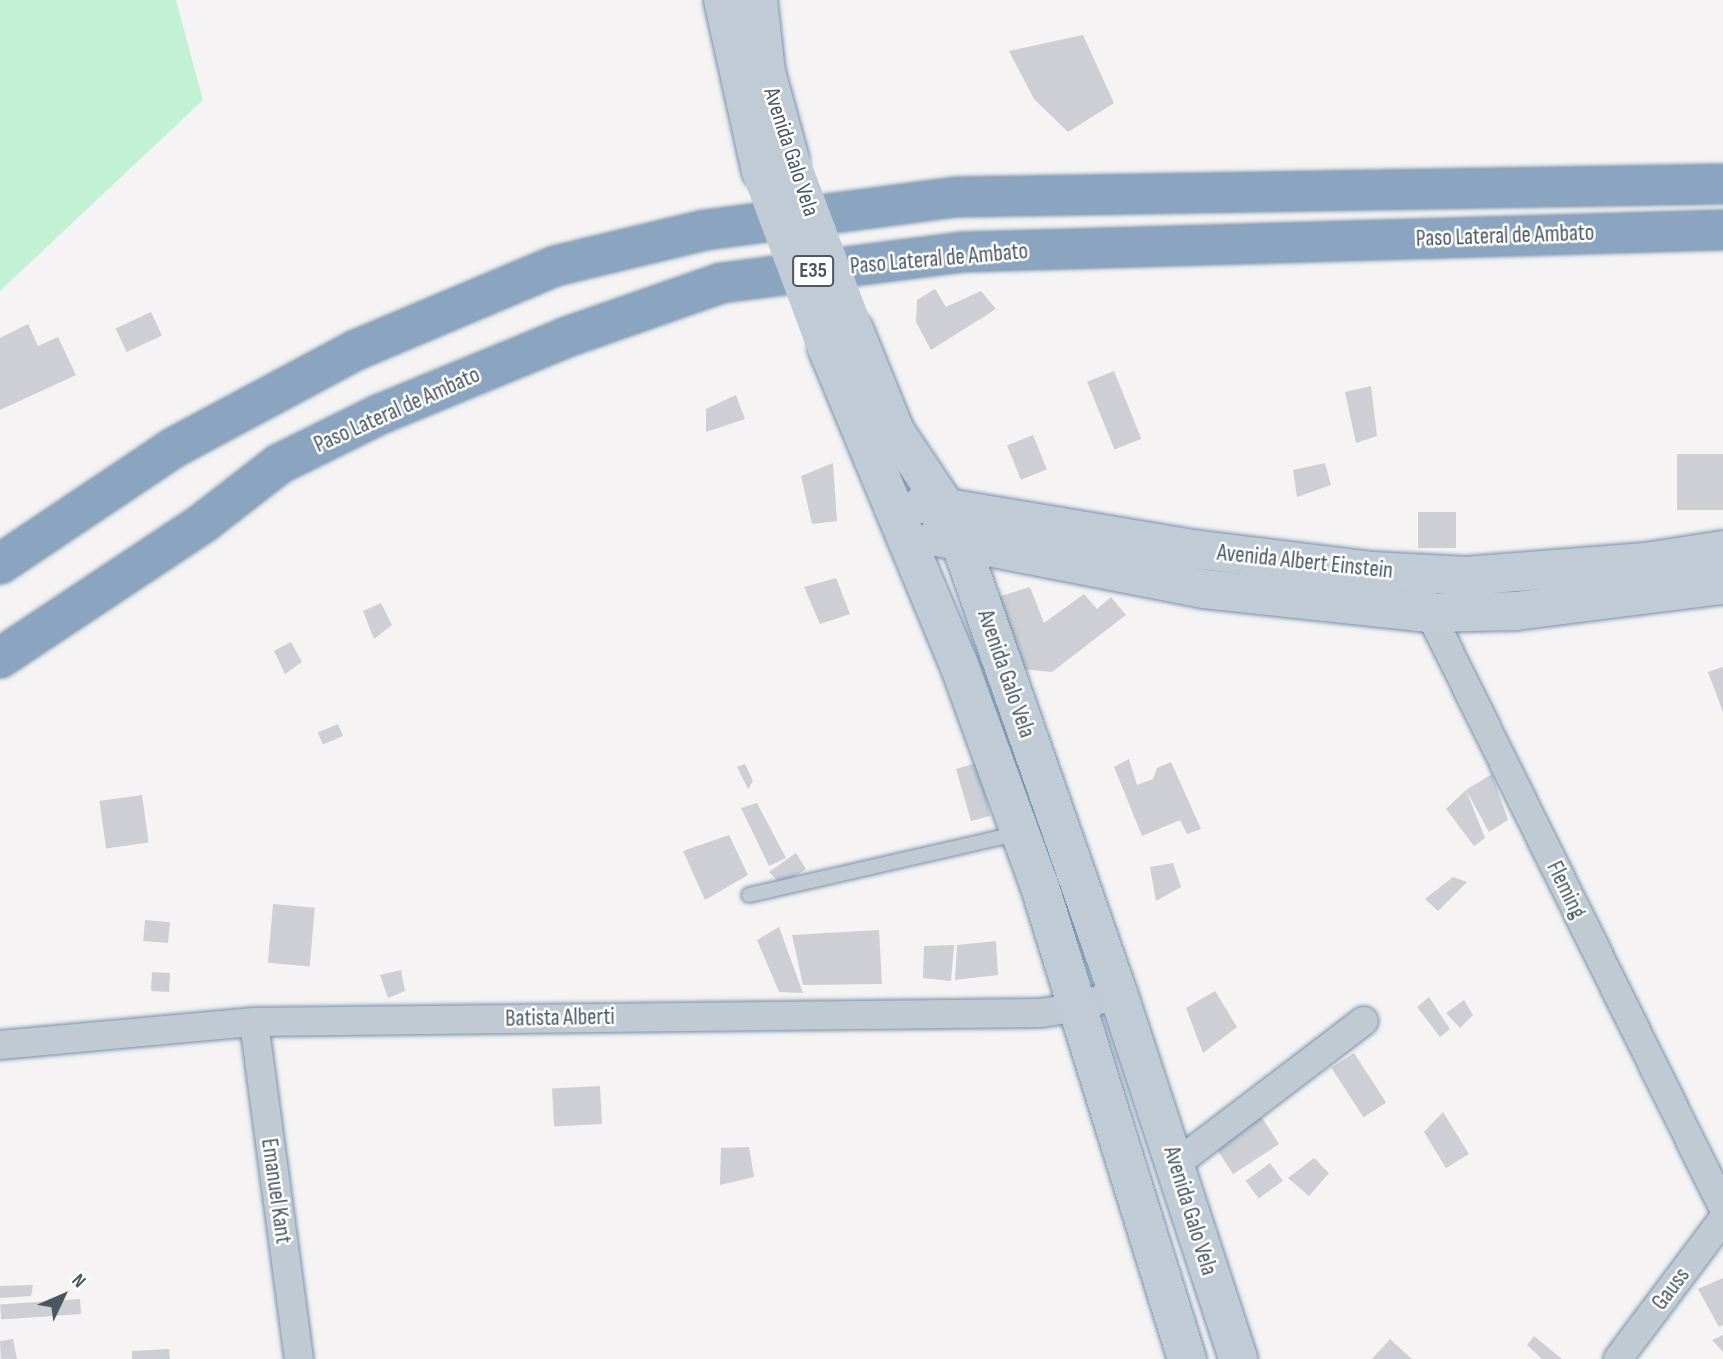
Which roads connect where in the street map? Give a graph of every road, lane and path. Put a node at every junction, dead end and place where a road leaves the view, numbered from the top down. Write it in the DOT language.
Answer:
graph roads {
  1 [pos="723,0"];
  2 [pos="758,0"];
  3 [pos="775,165"];
  4 [pos="1723,184"];
  5 [pos="1723,230"];
  6 [pos="841,339"];
  7 [pos="897,517"];
  8 [pos="952,523"];
  9 [pos="1723,550"];
  10 [pos="0,564"];
  11 [pos="1410,573"];
  12 [pos="1723,584"];
  13 [pos="1429,613"];
  14 [pos="0,658"];
  15 [pos="1020,833"];
  16 [pos="749,895"];
  17 [pos="1118,993"];
  18 [pos="1079,1007"];
  19 [pos="1364,1021"];
  20 [pos="254,1022"];
  21 [pos="0,1045"];
  22 [pos="1176,1164"];
  23 [pos="1723,1206"];
  24 [pos="1723,1219"];
  25 [pos="299,1359"];
  26 [pos="1187,1359"];
  27 [pos="1238,1359"];
  28 [pos="1619,1359"];
  1 -- 3 [label="main road, Avenida Galo Vela"];
  2 -- 3 [label="main road, Avenida Galo Vela"];
  3 -- 6 [label="main road, Avenida Galo Vela, bridge"];
  4 -- 10 [label="highway, Paso Lateral de Ambato"];
  5 -- 14 [label="highway, Paso Lateral de Ambato / E35"];
  6 -- 7 [label="main road, Avenida Galo Vela"];
  6 -- 8 [label="main road, Avenida Galo Vela"];
  7 -- 8 [label="main road, Avenida Albert Einstein"];
  7 -- 15 [label="main road, Avenida Galo Vela"];
  8 -- 11 [label="main road, Avenida Albert Einstein"];
  8 -- 13 [label="main road, Avenida Albert Einstein"];
  8 -- 17 [label="main road, Avenida Galo Vela"];
  9 -- 11 [label="main road, Avenida Albert Einstein"];
  11 -- 13 [label="street, Fleming"];
  12 -- 13 [label="main road, Avenida Albert Einstein"];
  13 -- 23 [label="street, Fleming"];
  15 -- 16 [label="lane"];
  15 -- 18 [label="main road, Avenida Galo Vela"];
  17 -- 18 [label="street, Batista Alberti"];
  17 -- 22 [label="main road, Avenida Galo Vela"];
  18 -- 20 [label="street, Batista Alberti"];
  18 -- 26 [label="main road, Avenida Galo Vela"];
  19 -- 22 [label="street"];
  20 -- 21 [label="street, Batista Alberti"];
  20 -- 25 [label="street, Emanuel Kant"];
  22 -- 27 [label="main road, Avenida Galo Vela"];
  24 -- 28 [label="street, Gauss"];
}
